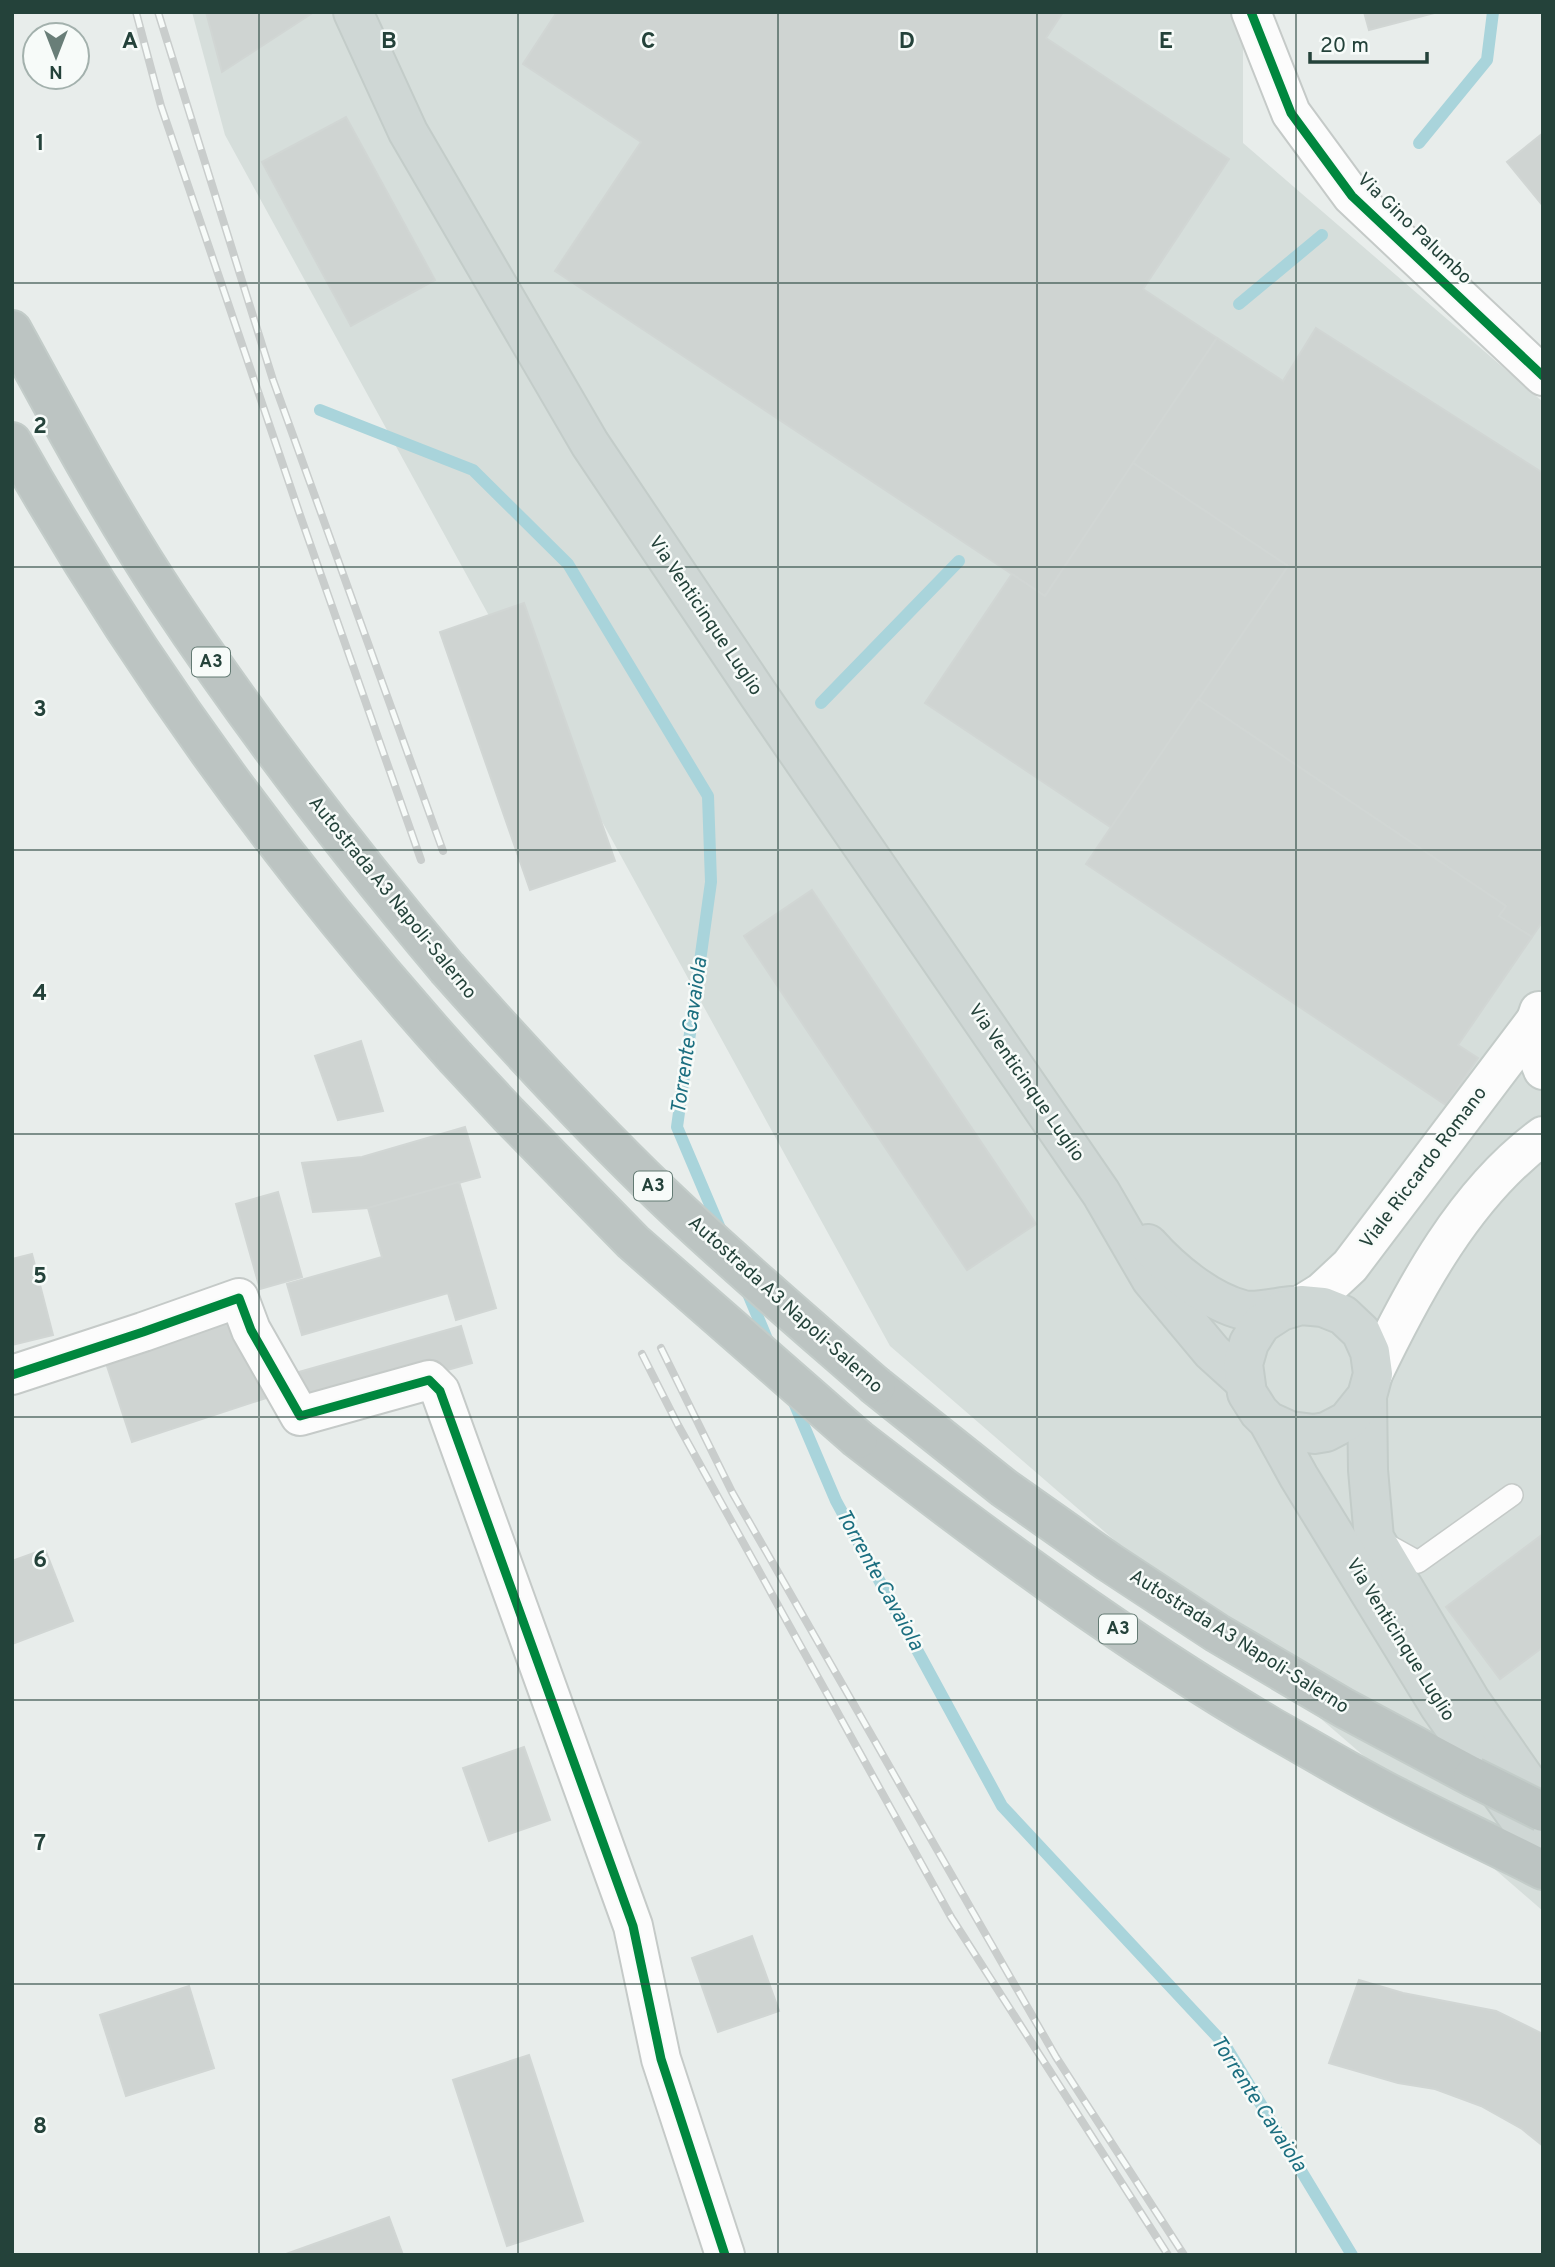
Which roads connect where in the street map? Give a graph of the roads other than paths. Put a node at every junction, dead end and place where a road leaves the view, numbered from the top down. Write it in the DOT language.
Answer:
graph roads {
  1 [pos="353,12"];
  2 [pos="1251,12"];
  3 [pos="12,330"];
  4 [pos="1543,376"];
  5 [pos="12,442"];
  6 [pos="1539,1011"];
  7 [pos="1543,1070"];
  8 [pos="1543,1136"];
  9 [pos="1101,1193"];
  10 [pos="1301,1305"];
  11 [pos="12,1375"];
  12 [pos="1244,1381"];
  13 [pos="1370,1385"];
  14 [pos="1268,1421"];
  15 [pos="1512,1495"];
  16 [pos="1374,1538"];
  17 [pos="1542,1810"];
  18 [pos="1543,1853"];
  19 [pos="1543,1870"];
  20 [pos="725,2255"];
  1 -- 9 [label="main road, Via Venticinque Luglio"];
  2 -- 4 [label="street, Via Gino Palumbo"];
  3 -- 17 [label="highway, Autostrada A3 Napoli-Salerno / A3, bridge"];
  5 -- 19 [label="highway, A3, bridge"];
  6 -- 7 [label="street, Viale Riccardo Romano"];
  6 -- 10 [label="street, Viale Riccardo Romano"];
  8 -- 13 [label="street"];
  9 -- 10 [label="main road, Via Venticinque Luglio"];
  9 -- 12 [label="main road, Via Venticinque Luglio"];
  10 -- 12 [label="main road"];
  10 -- 13 [label="main road, Via Venticinque Luglio"];
  11 -- 20 [label="street"];
  12 -- 14 [label="main road, Via Venticinque Luglio"];
  13 -- 14 [label="main road"];
  13 -- 16 [label="main road, Via Venticinque Luglio"];
  14 -- 18 [label="main road, Via Venticinque Luglio"];
  15 -- 16 [label="lane"];
  16 -- 17 [label="main road, Via Venticinque Luglio"];
}
